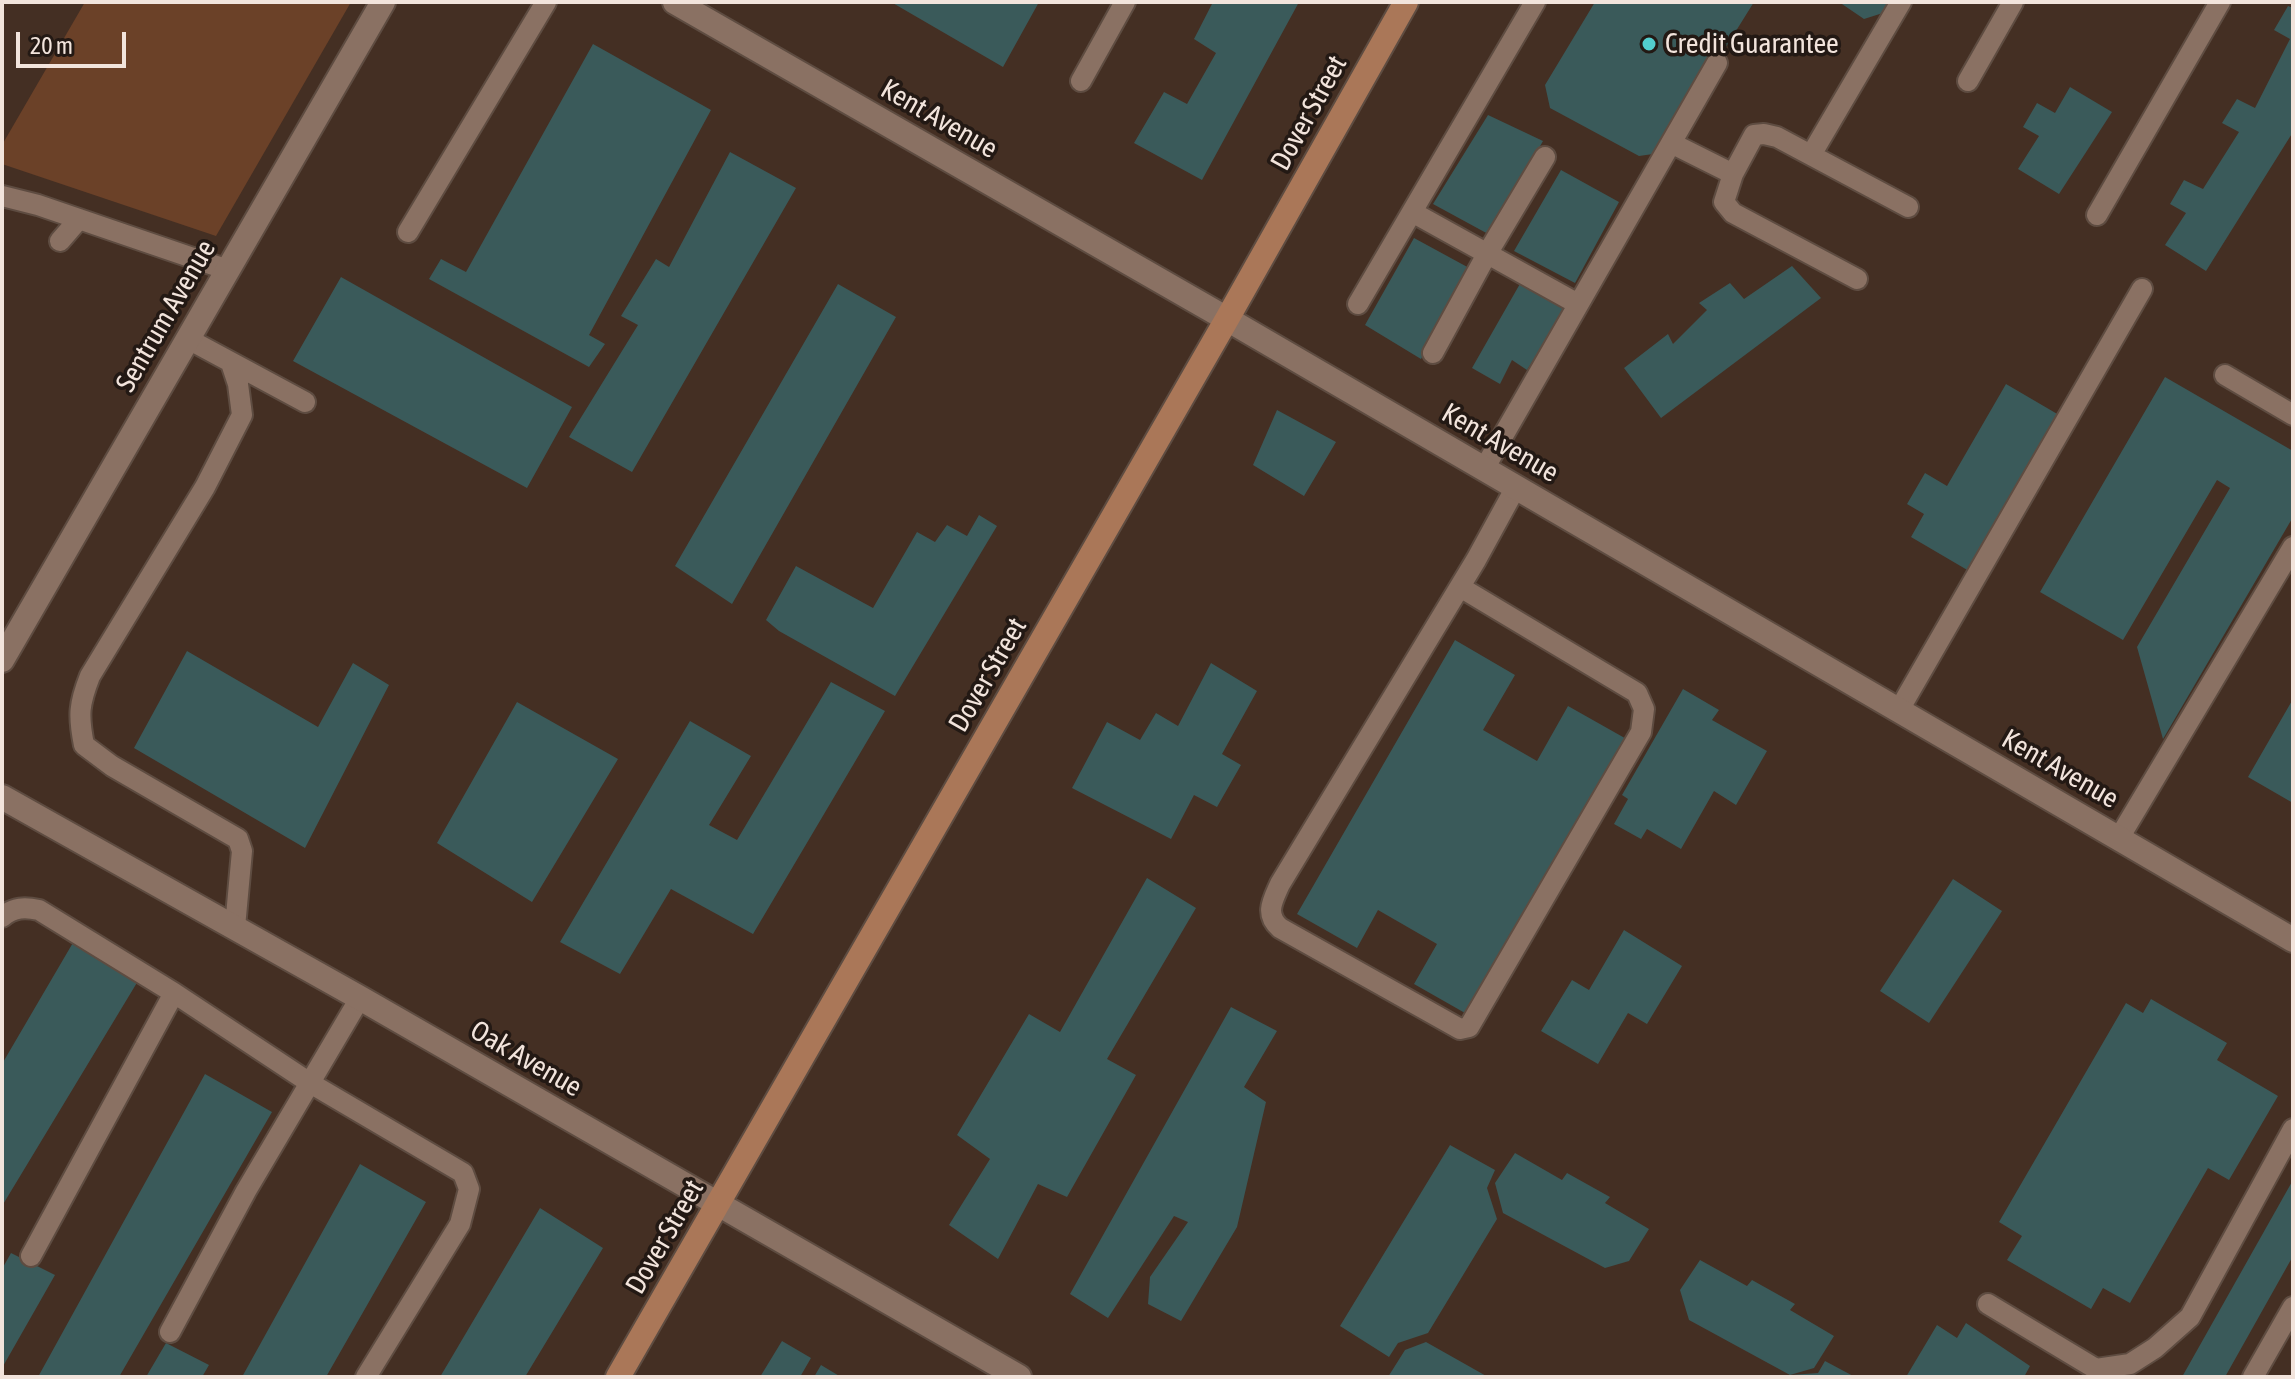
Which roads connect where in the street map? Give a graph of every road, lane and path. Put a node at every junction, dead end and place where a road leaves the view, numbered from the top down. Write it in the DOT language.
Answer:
graph roads {
  1 [pos="383,2"];
  2 [pos="546,2"];
  3 [pos="675,2"];
  4 [pos="1125,2"];
  5 [pos="1406,2"];
  6 [pos="1535,2"];
  7 [pos="1901,2"];
  8 [pos="2013,2"];
  9 [pos="2220,2"];
  10 [pos="1717,63"];
  11 [pos="1081,81"];
  12 [pos="1968,81"];
  13 [pos="1671,143"];
  14 [pos="1811,155"];
  15 [pos="1545,157"];
  16 [pos="1733,174"];
  17 [pos="2,196"];
  18 [pos="1908,207"];
  19 [pos="1412,212"];
  20 [pos="2097,215"];
  21 [pos="79,219"];
  22 [pos="408,232"];
  23 [pos="60,241"];
  24 [pos="1487,254"];
  25 [pos="228,270"];
  26 [pos="1857,279"];
  27 [pos="2142,289"];
  28 [pos="1358,304"];
  29 [pos="1578,304"];
  30 [pos="1227,319"];
  31 [pos="188,339"];
  32 [pos="1433,353"];
  33 [pos="231,363"];
  34 [pos="2225,375"];
  35 [pos="305,402"];
  36 [pos="2293,415"];
  37 [pos="1484,469"];
  38 [pos="1516,487"];
  39 [pos="2293,547"];
  40 [pos="1460,587"];
  41 [pos="2,660"];
  42 [pos="1899,710"];
  43 [pos="2,797"];
  44 [pos="2119,838"];
  45 [pos="2,917"];
  46 [pos="235,927"];
  47 [pos="2293,940"];
  48 [pos="174,993"];
  49 [pos="360,998"];
  50 [pos="310,1083"];
  51 [pos="2293,1129"];
  52 [pos="718,1205"];
  53 [pos="31,1256"];
  54 [pos="1988,1304"];
  55 [pos="2293,1307"];
  56 [pos="170,1332"];
  57 [pos="366,1377"];
  58 [pos="618,1377"];
  59 [pos="1019,1377"];
  60 [pos="2253,1377"];
  1 -- 25 [label="street, Sentrum Avenue"];
  2 -- 22 [label="lane"];
  3 -- 30 [label="street, Kent Avenue"];
  4 -- 11 [label="lane"];
  5 -- 30 [label="street, Dover Street"];
  6 -- 19 [label="lane"];
  7 -- 14 [label="lane"];
  8 -- 12 [label="lane"];
  9 -- 20 [label="lane"];
  10 -- 13 [label="lane"];
  13 -- 16 [label="lane"];
  13 -- 29 [label="lane"];
  14 -- 16 [label="lane"];
  14 -- 18 [label="lane"];
  15 -- 24 [label="lane"];
  16 -- 26 [label="lane"];
  17 -- 21 [label="lane"];
  19 -- 24 [label="lane"];
  19 -- 28 [label="lane"];
  21 -- 23 [label="lane"];
  21 -- 25 [label="lane"];
  24 -- 29 [label="lane"];
  24 -- 32 [label="lane"];
  25 -- 31 [label="street, Sentrum Avenue"];
  27 -- 42 [label="lane"];
  29 -- 37 [label="lane"];
  30 -- 37 [label="street, Kent Avenue"];
  30 -- 52 [label="street, Dover Street"];
  31 -- 33 [label="lane"];
  31 -- 41 [label="street, Sentrum Avenue"];
  33 -- 35 [label="lane"];
  33 -- 46 [label="lane"];
  34 -- 36 [label="lane"];
  37 -- 38 [label="street, Kent Avenue"];
  38 -- 40 [label="lane"];
  38 -- 42 [label="street, Kent Avenue"];
  39 -- 44 [label="lane"];
  40 -- 40 [label="lane"];
  42 -- 44 [label="street, Kent Avenue"];
  43 -- 46 [label="street, Oak Avenue"];
  44 -- 47 [label="street, Kent Avenue"];
  45 -- 48 [label="lane"];
  46 -- 49 [label="street, Oak Avenue"];
  48 -- 50 [label="lane"];
  48 -- 53 [label="lane"];
  49 -- 50 [label="lane"];
  49 -- 52 [label="street, Oak Avenue"];
  50 -- 56 [label="lane"];
  50 -- 57 [label="lane"];
  51 -- 54 [label="lane"];
  52 -- 58 [label="street, Dover Street"];
  52 -- 59 [label="street, Oak Avenue"];
  55 -- 60 [label="lane"];
}
